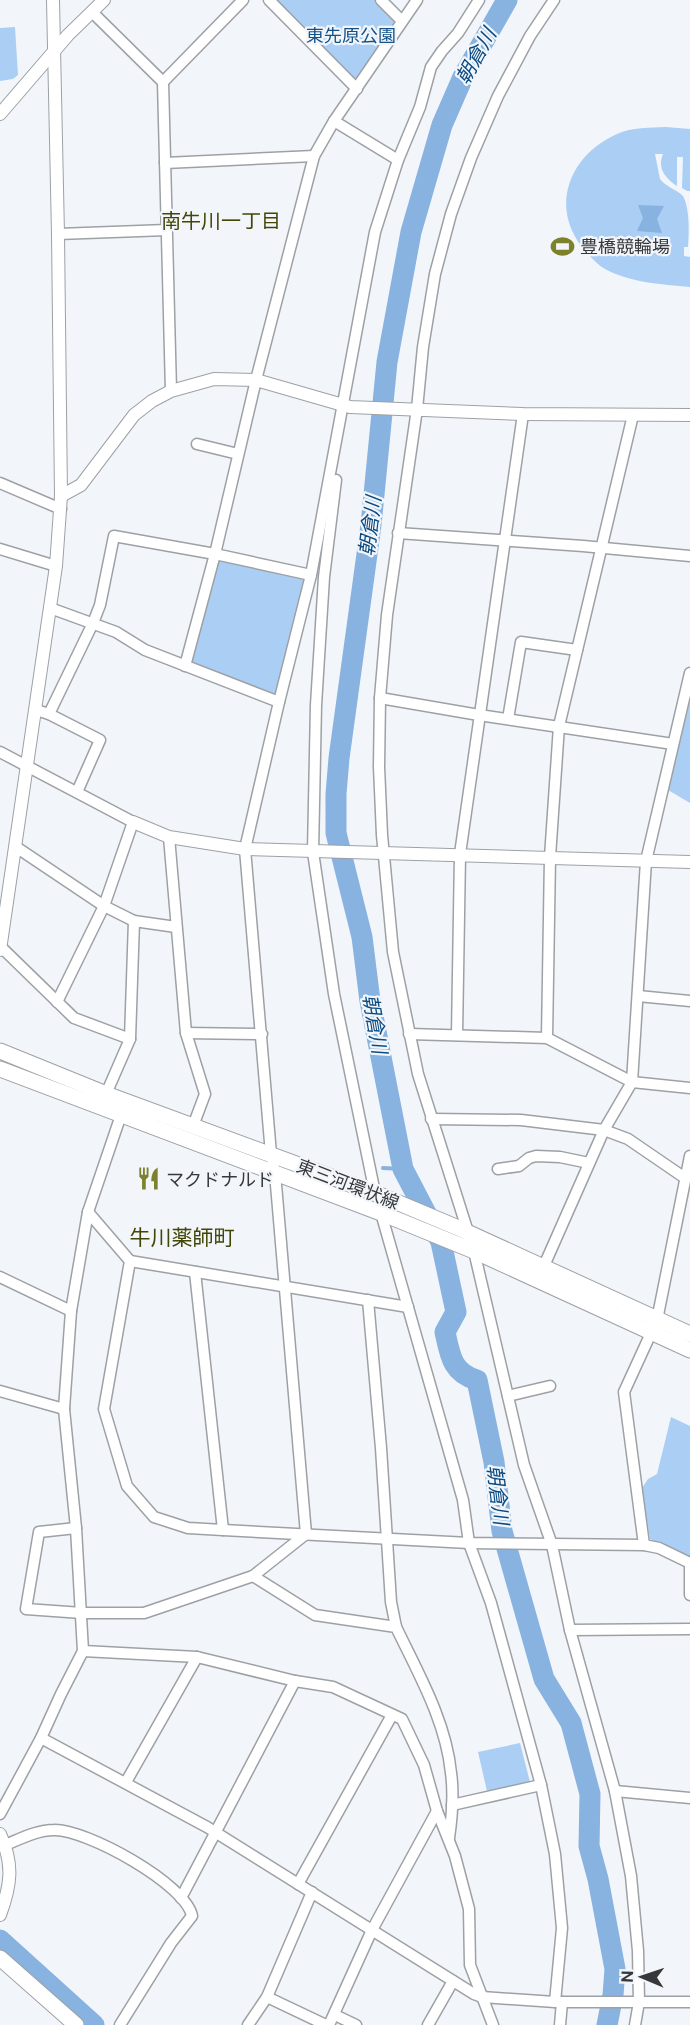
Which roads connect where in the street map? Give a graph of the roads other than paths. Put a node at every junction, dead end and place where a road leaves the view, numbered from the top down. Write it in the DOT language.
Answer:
graph roads {
  1 [pos="53,0"];
  2 [pos="104,0"];
  3 [pos="243,0"];
  4 [pos="269,0"];
  5 [pos="381,0"];
  6 [pos="417,0"];
  7 [pos="479,0"];
  8 [pos="554,0"];
  9 [pos="92,12"];
  10 [pos="402,21"];
  11 [pos="54,52"];
  12 [pos="163,82"];
  13 [pos="357,89"];
  14 [pos="0,114"];
  15 [pos="334,121"];
  16 [pos="314,156"];
  17 [pos="398,160"];
  18 [pos="165,163"];
  19 [pos="167,230"];
  20 [pos="58,234"];
  21 [pos="256,380"];
  22 [pos="171,391"];
  23 [pos="346,406"];
  24 [pos="413,410"];
  25 [pos="524,414"];
  26 [pos="633,415"];
  27 [pos="690,415"];
  28 [pos="197,444"];
  29 [pos="238,454"];
  30 [pos="0,483"];
  31 [pos="61,503"];
  32 [pos="398,533"];
  33 [pos="506,539"];
  34 [pos="602,548"];
  35 [pos="0,549"];
  36 [pos="214,554"];
  37 [pos="690,556"];
  38 [pos="56,566"];
  39 [pos="311,575"];
  40 [pos="50,608"];
  41 [pos="93,623"];
  42 [pos="577,650"];
  43 [pos="185,666"];
  44 [pos="690,673"];
  45 [pos="380,698"];
  46 [pos="279,702"];
  47 [pos="36,710"];
  48 [pos="50,714"];
  49 [pos="479,715"];
  50 [pos="508,719"];
  51 [pos="559,726"];
  52 [pos="673,744"];
  53 [pos="0,752"];
  54 [pos="28,766"];
  55 [pos="76,792"];
  56 [pos="133,822"];
  57 [pos="169,837"];
  58 [pos="16,847"];
  59 [pos="245,849"];
  60 [pos="317,852"];
  61 [pos="380,852"];
  62 [pos="460,854"];
  63 [pos="550,856"];
  64 [pos="646,861"];
  65 [pos="690,862"];
  66 [pos="104,906"];
  67 [pos="2,918"];
  68 [pos="134,921"];
  69 [pos="176,927"];
  70 [pos="0,948"];
  71 [pos="638,996"];
  72 [pos="57,1002"];
  73 [pos="690,1002"];
  74 [pos="186,1033"];
  75 [pos="261,1034"];
  76 [pos="409,1034"];
  77 [pos="457,1035"];
  78 [pos="547,1038"];
  79 [pos="130,1039"];
  80 [pos="0,1051"];
  81 [pos="0,1069"];
  82 [pos="632,1082"];
  83 [pos="690,1089"];
  84 [pos="106,1094"];
  85 [pos="121,1114"];
  86 [pos="431,1119"];
  87 [pos="193,1126"];
  88 [pos="604,1130"];
  89 [pos="271,1154"];
  90 [pos="690,1156"];
  91 [pos="589,1163"];
  92 [pos="498,1169"];
  93 [pos="275,1173"];
  94 [pos="685,1178"];
  95 [pos="382,1205"];
  96 [pos="88,1212"];
  97 [pos="465,1239"];
  98 [pos="130,1261"];
  99 [pos="543,1268"];
  100 [pos="195,1272"];
  101 [pos="0,1277"];
  102 [pos="284,1287"];
  103 [pos="368,1300"];
  104 [pos="408,1307"];
  105 [pos="72,1311"];
  106 [pos="655,1326"];
  107 [pos="690,1334"];
  108 [pos="690,1350"];
  109 [pos="550,1386"];
  110 [pos="0,1391"];
  111 [pos="508,1396"];
  112 [pos="64,1409"];
  113 [pos="76,1528"];
  114 [pos="223,1530"];
  115 [pos="306,1534"];
  116 [pos="387,1539"];
  117 [pos="475,1543"];
  118 [pos="548,1545"];
  119 [pos="644,1545"];
  120 [pos="690,1563"];
  121 [pos="253,1576"];
  122 [pos="690,1595"];
  123 [pos="82,1613"];
  124 [pos="396,1627"];
  125 [pos="690,1629"];
  126 [pos="570,1630"];
  127 [pos="84,1651"];
  128 [pos="197,1657"];
  129 [pos="295,1681"];
  130 [pos="392,1715"];
  131 [pos="41,1738"];
  132 [pos="126,1782"];
  133 [pos="541,1785"];
  134 [pos="615,1791"];
  135 [pos="690,1798"];
  136 [pos="452,1805"];
  137 [pos="437,1811"];
  138 [pos="0,1814"];
  139 [pos="216,1832"];
  140 [pos="2,1840"];
  141 [pos="448,1841"];
  142 [pos="298,1884"];
  143 [pos="312,1892"];
  144 [pos="180,1898"];
  145 [pos="0,1915"];
  146 [pos="372,1930"];
  147 [pos="0,1958"];
  148 [pos="453,1981"];
  149 [pos="267,1997"];
  150 [pos="482,1997"];
  151 [pos="690,2001"];
  152 [pos="562,2002"];
  153 [pos="635,2002"];
  154 [pos="335,2015"];
  155 [pos="76,2025"];
  156 [pos="120,2025"];
  157 [pos="248,2025"];
  158 [pos="328,2025"];
  159 [pos="356,2025"];
  160 [pos="428,2025"];
  161 [pos="493,2025"];
  162 [pos="561,2025"];
  163 [pos="635,2025"];
  1 -- 11 [label="street"];
  2 -- 9 [label="street"];
  3 -- 12 [label="street"];
  4 -- 13 [label="street"];
  5 -- 10 [label="street"];
  6 -- 10 [label="street"];
  7 -- 17 [label="street"];
  8 -- 24 [label="street"];
  9 -- 11 [label="street"];
  9 -- 12 [label="street"];
  10 -- 13 [label="street"];
  11 -- 14 [label="street"];
  11 -- 20 [label="street"];
  12 -- 18 [label="street"];
  13 -- 15 [label="street"];
  15 -- 16 [label="street"];
  15 -- 17 [label="street"];
  16 -- 18 [label="street"];
  16 -- 21 [label="street"];
  17 -- 23 [label="street"];
  18 -- 19 [label="street"];
  19 -- 20 [label="street"];
  19 -- 22 [label="street"];
  20 -- 31 [label="street"];
  21 -- 22 [label="street"];
  21 -- 23 [label="street"];
  21 -- 29 [label="street"];
  22 -- 31 [label="street"];
  23 -- 24 [label="street"];
  23 -- 39 [label="street"];
  23 -- 60 [label="street"];
  24 -- 25 [label="street"];
  24 -- 32 [label="street"];
  25 -- 26 [label="street"];
  25 -- 33 [label="street"];
  26 -- 27 [label="street"];
  26 -- 34 [label="street"];
  28 -- 29 [label="street"];
  29 -- 36 [label="street"];
  30 -- 31 [label="street"];
  31 -- 38 [label="street"];
  32 -- 33 [label="street"];
  32 -- 45 [label="street"];
  33 -- 34 [label="street"];
  33 -- 49 [label="street"];
  34 -- 37 [label="street"];
  34 -- 42 [label="street"];
  35 -- 38 [label="street"];
  36 -- 39 [label="street"];
  36 -- 41 [label="street"];
  36 -- 43 [label="street"];
  38 -- 40 [label="street"];
  39 -- 46 [label="street"];
  40 -- 41 [label="street"];
  40 -- 47 [label="street"];
  41 -- 43 [label="street"];
  41 -- 48 [label="street"];
  42 -- 50 [label="street"];
  42 -- 51 [label="street"];
  43 -- 46 [label="street"];
  44 -- 52 [label="street"];
  45 -- 49 [label="street"];
  45 -- 61 [label="street"];
  46 -- 59 [label="street"];
  47 -- 48 [label="street"];
  47 -- 54 [label="street"];
  48 -- 55 [label="street"];
  49 -- 50 [label="street"];
  49 -- 62 [label="street"];
  50 -- 51 [label="street"];
  51 -- 52 [label="street"];
  51 -- 63 [label="street"];
  52 -- 64 [label="street"];
  53 -- 54 [label="street"];
  54 -- 55 [label="street"];
  54 -- 58 [label="street"];
  55 -- 56 [label="street"];
  56 -- 57 [label="street"];
  56 -- 66 [label="street"];
  57 -- 59 [label="street"];
  57 -- 69 [label="street"];
  58 -- 66 [label="street"];
  58 -- 67 [label="street"];
  59 -- 60 [label="street"];
  59 -- 75 [label="street"];
  60 -- 61 [label="street"];
  60 -- 95 [label="street"];
  61 -- 62 [label="street"];
  61 -- 76 [label="street"];
  62 -- 63 [label="street"];
  62 -- 77 [label="street"];
  63 -- 64 [label="street"];
  63 -- 78 [label="street"];
  64 -- 65 [label="street"];
  64 -- 71 [label="street"];
  66 -- 68 [label="street"];
  66 -- 72 [label="street"];
  67 -- 70 [label="street"];
  68 -- 69 [label="street"];
  68 -- 79 [label="street"];
  69 -- 74 [label="street"];
  70 -- 72 [label="street"];
  71 -- 73 [label="street"];
  71 -- 82 [label="street"];
  72 -- 79 [label="street"];
  74 -- 75 [label="street"];
  74 -- 87 [label="street"];
  75 -- 89 [label="street"];
  76 -- 77 [label="street"];
  76 -- 86 [label="street"];
  77 -- 78 [label="street"];
  78 -- 82 [label="street"];
  79 -- 84 [label="street"];
  80 -- 84 [label="main road, 東三河環状線"];
  81 -- 85 [label="main road, 東三河環状線"];
  82 -- 83 [label="street"];
  82 -- 88 [label="street"];
  84 -- 87 [label="main road, 東三河環状線"];
  85 -- 93 [label="main road, 東三河環状線"];
  85 -- 96 [label="street"];
  86 -- 88 [label="street"];
  86 -- 97 [label="street"];
  87 -- 89 [label="main road, 東三河環状線"];
  88 -- 91 [label="street"];
  88 -- 94 [label="street"];
  89 -- 93 [label="street"];
  89 -- 95 [label="main road, 東三河環状線"];
  90 -- 94 [label="street"];
  91 -- 92 [label="street"];
  91 -- 99 [label="street"];
  93 -- 95 [label="main road, 東三河環状線"];
  93 -- 102 [label="street"];
  94 -- 106 [label="street"];
  95 -- 97 [label="main road, 東三河環状線"];
  95 -- 104 [label="street"];
  96 -- 98 [label="street"];
  96 -- 105 [label="street"];
  97 -- 99 [label="main road, 東三河環状線"];
  97 -- 106 [label="main road, 東三河環状線"];
  97 -- 111 [label="street"];
  98 -- 100 [label="street"];
  98 -- 114 [label="street"];
  99 -- 106 [label="main road, 東三河環状線"];
  100 -- 102 [label="street"];
  100 -- 114 [label="street"];
  101 -- 105 [label="street"];
  102 -- 103 [label="street"];
  102 -- 115 [label="street"];
  103 -- 104 [label="street"];
  103 -- 116 [label="street"];
  104 -- 117 [label="street"];
  105 -- 112 [label="street"];
  106 -- 107 [label="main road, 東三河環状線"];
  106 -- 108 [label="main road, 東三河環状線"];
  106 -- 119 [label="street"];
  109 -- 111 [label="street"];
  110 -- 112 [label="street"];
  111 -- 118 [label="street"];
  112 -- 113 [label="street"];
  113 -- 123 [label="street"];
  113 -- 123 [label="street"];
  114 -- 115 [label="street"];
  115 -- 116 [label="street"];
  115 -- 121 [label="street"];
  116 -- 117 [label="street"];
  116 -- 124 [label="street"];
  117 -- 118 [label="street"];
  117 -- 133 [label="street"];
  118 -- 119 [label="street"];
  118 -- 126 [label="street"];
  119 -- 120 [label="street"];
  120 -- 122 [label="street"];
  121 -- 123 [label="street"];
  121 -- 124 [label="street"];
  123 -- 127 [label="street"];
  124 -- 136 [label="street"];
  125 -- 126 [label="street"];
  126 -- 134 [label="street"];
  127 -- 128 [label="street"];
  127 -- 131 [label="street"];
  128 -- 129 [label="street"];
  128 -- 132 [label="street"];
  129 -- 130 [label="street"];
  129 -- 139 [label="street"];
  130 -- 137 [label="street"];
  130 -- 142 [label="street"];
  131 -- 132 [label="street"];
  131 -- 138 [label="street"];
  132 -- 139 [label="street"];
  133 -- 136 [label="street"];
  133 -- 152 [label="street"];
  134 -- 135 [label="street"];
  134 -- 153 [label="street"];
  136 -- 141 [label="street"];
  137 -- 141 [label="street"];
  137 -- 146 [label="street"];
  139 -- 142 [label="street"];
  139 -- 144 [label="street"];
  140 -- 144 [label="street"];
  140 -- 145 [label="street"];
  141 -- 150 [label="street"];
  142 -- 143 [label="street"];
  143 -- 146 [label="street"];
  143 -- 149 [label="street"];
  144 -- 156 [label="street"];
  146 -- 148 [label="street"];
  146 -- 154 [label="street"];
  147 -- 155 [label="main road"];
  148 -- 150 [label="street"];
  148 -- 160 [label="street"];
  149 -- 157 [label="street"];
  149 -- 158 [label="street"];
  150 -- 152 [label="street"];
  150 -- 161 [label="street"];
  151 -- 153 [label="street"];
  152 -- 153 [label="street"];
  152 -- 162 [label="street"];
  153 -- 163 [label="street"];
  154 -- 158 [label="street"];
  154 -- 159 [label="street"];
}
